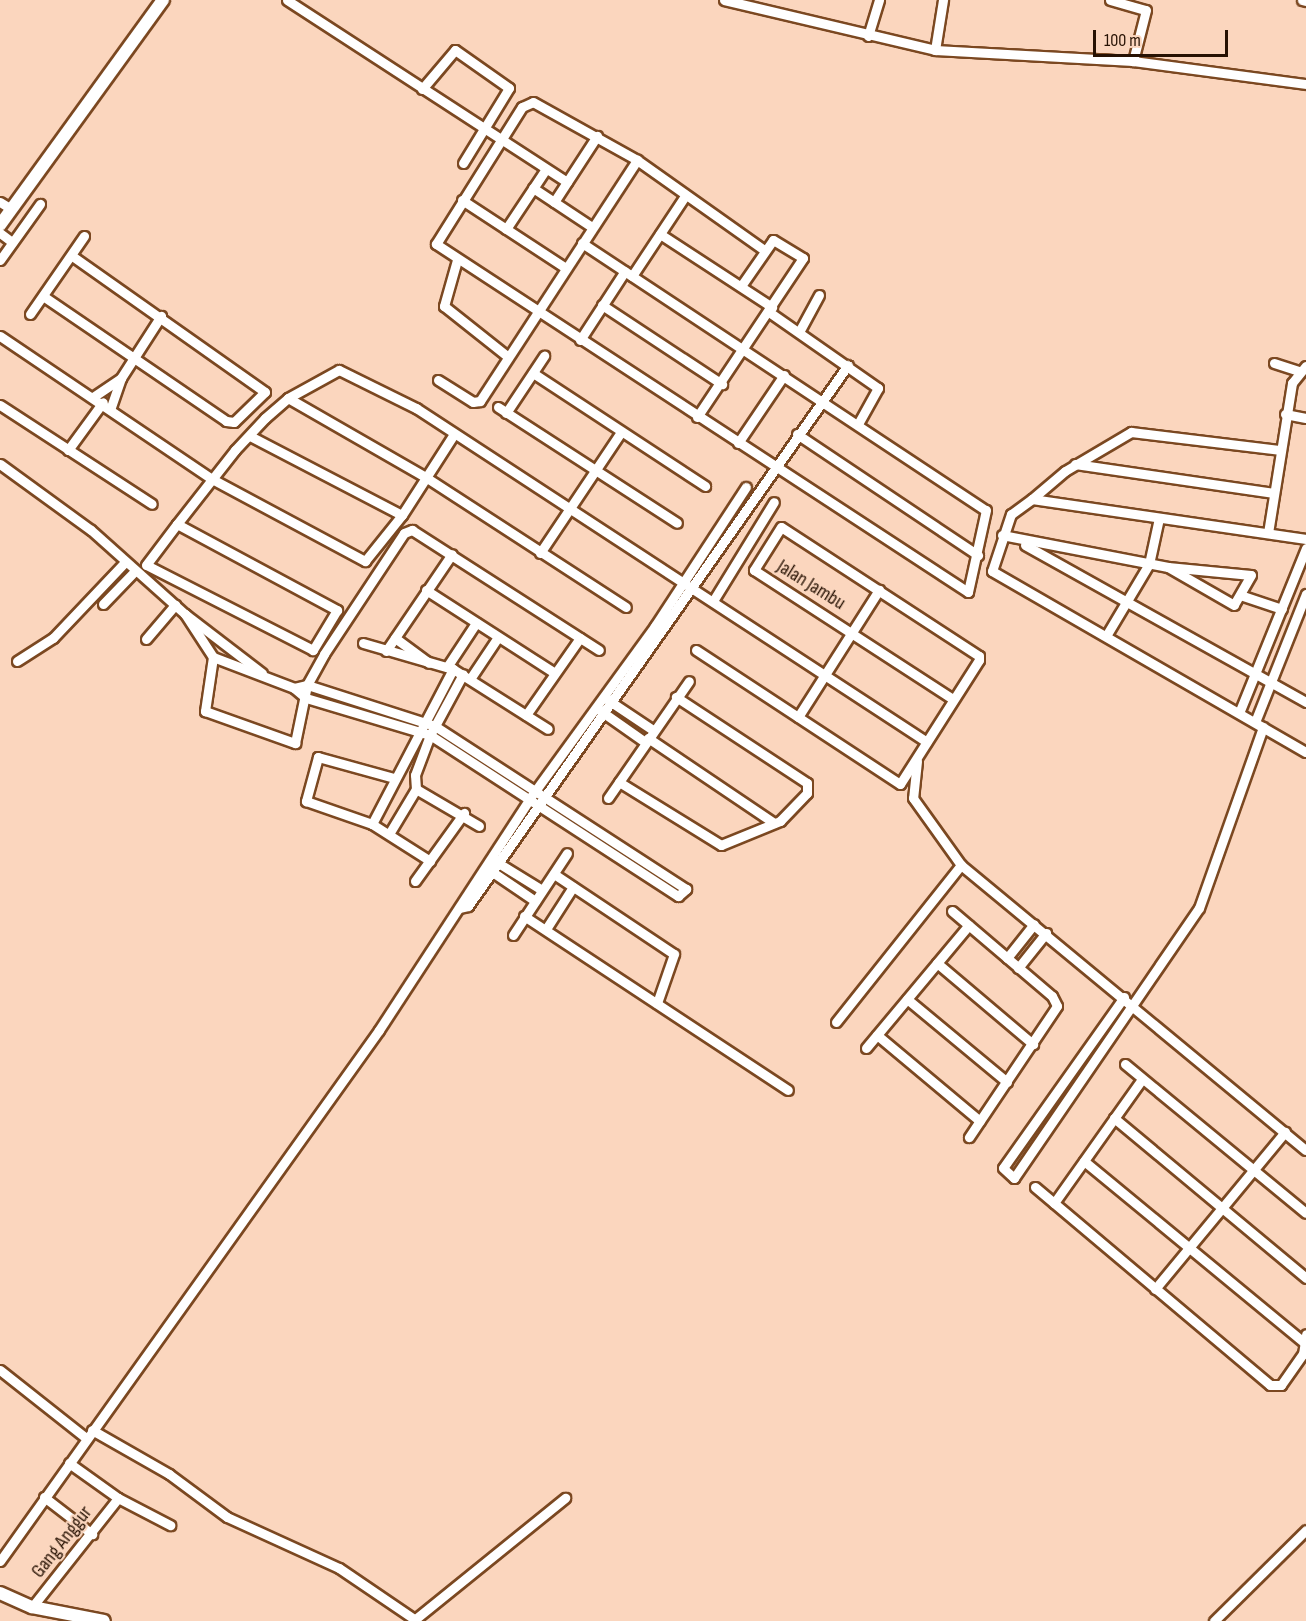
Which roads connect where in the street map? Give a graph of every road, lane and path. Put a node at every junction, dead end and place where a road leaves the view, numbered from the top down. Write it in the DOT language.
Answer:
graph roads {
  1 [pos="163,0"];
  2 [pos="287,0"];
  3 [pos="724,0"];
  4 [pos="879,0"];
  5 [pos="943,0"];
  6 [pos="1110,0"];
  7 [pos="735,1"];
  8 [pos="868,36"];
  9 [pos="935,50"];
  10 [pos="1133,61"];
  11 [pos="1306,84"];
  12 [pos="422,89"];
  13 [pos="485,131"];
  14 [pos="597,136"];
  15 [pos="498,140"];
  16 [pos="637,160"];
  17 [pos="463,164"];
  18 [pos="546,169"];
  19 [pos="567,182"];
  20 [pos="533,188"];
  21 [pos="685,196"];
  22 [pos="462,200"];
  23 [pos="554,202"];
  24 [pos="40,204"];
  25 [pos="6,206"];
  26 [pos="0,225"];
  27 [pos="592,227"];
  28 [pos="506,229"];
  29 [pos="0,233"];
  30 [pos="660,234"];
  31 [pos="84,236"];
  32 [pos="12,242"];
  33 [pos="582,243"];
  34 [pos="764,250"];
  35 [pos="71,255"];
  36 [pos="0,260"];
  37 [pos="457,260"];
  38 [pos="566,268"];
  39 [pos="629,274"];
  40 [pos="741,286"];
  41 [pos="819,295"];
  42 [pos="43,296"];
  43 [pos="602,305"];
  44 [pos="770,309"];
  45 [pos="537,312"];
  46 [pos="30,314"];
  47 [pos="161,316"];
  48 [pos="799,332"];
  49 [pos="0,336"];
  50 [pos="580,340"];
  51 [pos="744,349"];
  52 [pos="507,356"];
  53 [pos="544,356"];
  54 [pos="134,358"];
  55 [pos="1274,363"];
  56 [pos="848,365"];
  57 [pos="1303,368"];
  58 [pos="533,373"];
  59 [pos="784,375"];
  60 [pos="121,378"];
  61 [pos="438,380"];
  62 [pos="722,384"];
  63 [pos="93,397"];
  64 [pos="288,398"];
  65 [pos="819,399"];
  66 [pos="0,405"];
  67 [pos="107,405"];
  68 [pos="1285,414"];
  69 [pos="697,417"];
  70 [pos="1306,418"];
  71 [pos="858,424"];
  72 [pos="621,432"];
  73 [pos="454,434"];
  74 [pos="797,434"];
  75 [pos="250,436"];
  76 [pos="738,443"];
  77 [pos="68,450"];
  78 [pos="1279,450"];
  79 [pos="0,464"];
  80 [pos="1076,464"];
  81 [pos="777,469"];
  82 [pos="595,471"];
  83 [pos="206,475"];
  84 [pos="427,478"];
  85 [pos="705,486"];
  86 [pos="746,487"];
  87 [pos="1274,493"];
  88 [pos="1032,500"];
  89 [pos="774,502"];
  90 [pos="152,504"];
  91 [pos="570,509"];
  92 [pos="402,515"];
  93 [pos="1159,518"];
  94 [pos="677,523"];
  95 [pos="177,524"];
  96 [pos="1268,533"];
  97 [pos="994,537"];
  98 [pos="1306,539"];
  99 [pos="1020,542"];
  100 [pos="1306,548"];
  101 [pos="540,553"];
  102 [pos="452,554"];
  103 [pos="978,555"];
  104 [pos="125,562"];
  105 [pos="1149,564"];
  106 [pos="1168,567"];
  107 [pos="135,571"];
  108 [pos="682,582"];
  109 [pos="691,587"];
  110 [pos="426,590"];
  111 [pos="879,590"];
  112 [pos="1306,594"];
  113 [pos="1243,596"];
  114 [pos="713,601"];
  115 [pos="103,604"];
  116 [pos="1126,604"];
  117 [pos="175,605"];
  118 [pos="626,607"];
  119 [pos="1282,609"];
  120 [pos="184,614"];
  121 [pos="1302,614"];
  122 [pos="476,623"];
  123 [pos="851,632"];
  124 [pos="1106,636"];
  125 [pos="498,637"];
  126 [pos="395,638"];
  127 [pos="580,638"];
  128 [pos="146,639"];
  129 [pos="363,643"];
  130 [pos="598,650"];
  131 [pos="696,650"];
  132 [pos="386,651"];
  133 [pos="213,657"];
  134 [pos="17,661"];
  135 [pos="429,663"];
  136 [pos="450,668"];
  137 [pos="555,673"];
  138 [pos="1257,674"];
  139 [pos="265,676"];
  140 [pos="825,676"];
  141 [pos="466,677"];
  142 [pos="689,681"];
  143 [pos="1273,683"];
  144 [pos="307,685"];
  145 [pos="294,688"];
  146 [pos="676,697"];
  147 [pos="306,698"];
  148 [pos="605,698"];
  149 [pos="953,699"];
  150 [pos="1306,702"];
  151 [pos="598,709"];
  152 [pos="1239,713"];
  153 [pos="526,715"];
  154 [pos="798,717"];
  155 [pos="1259,725"];
  156 [pos="421,726"];
  157 [pos="548,729"];
  158 [pos="432,730"];
  159 [pos="649,737"];
  160 [pos="927,742"];
  161 [pos="1306,752"];
  162 [pos="918,756"];
  163 [pos="404,771"];
  164 [pos="415,775"];
  165 [pos="394,778"];
  166 [pos="619,782"];
  167 [pos="416,789"];
  168 [pos="537,796"];
  169 [pos="608,798"];
  170 [pos="464,813"];
  171 [pos="774,823"];
  172 [pos="372,824"];
  173 [pos="479,826"];
  174 [pos="388,834"];
  175 [pos="567,853"];
  176 [pos="495,860"];
  177 [pos="430,861"];
  178 [pos="961,865"];
  179 [pos="489,869"];
  180 [pos="554,874"];
  181 [pos="415,881"];
  182 [pos="573,887"];
  183 [pos="542,890"];
  184 [pos="535,901"];
  185 [pos="952,911"];
  186 [pos="524,916"];
  187 [pos="969,924"];
  188 [pos="1034,924"];
  189 [pos="546,929"];
  190 [pos="1046,933"];
  191 [pos="513,935"];
  192 [pos="1007,957"];
  193 [pos="937,963"];
  194 [pos="1018,968"];
  195 [pos="1124,997"];
  196 [pos="907,999"];
  197 [pos="657,1003"];
  198 [pos="1135,1006"];
  199 [pos="836,1022"];
  200 [pos="877,1035"];
  201 [pos="1033,1044"];
  202 [pos="866,1048"];
  203 [pos="1125,1064"];
  204 [pos="1142,1079"];
  205 [pos="1007,1082"];
  206 [pos="1064,1082"];
  207 [pos="788,1090"];
  208 [pos="1076,1091"];
  209 [pos="1114,1118"];
  210 [pos="980,1121"];
  211 [pos="1285,1132"];
  212 [pos="969,1137"];
  213 [pos="1306,1150"];
  214 [pos="1084,1161"];
  215 [pos="1254,1170"];
  216 [pos="1035,1187"];
  217 [pos="1054,1203"];
  218 [pos="1222,1208"];
  219 [pos="1306,1213"];
  220 [pos="1189,1248"];
  221 [pos="1306,1278"];
  222 [pos="1155,1289"];
  223 [pos="1306,1334"];
  224 [pos="1306,1344"];
  225 [pos="0,1370"];
  226 [pos="89,1434"];
  227 [pos="69,1463"];
  228 [pos="44,1497"];
  229 [pos="118,1498"];
  230 [pos="565,1498"];
  231 [pos="170,1526"];
  232 [pos="1306,1530"];
  233 [pos="92,1534"];
  234 [pos="0,1561"];
  235 [pos="0,1593"];
  236 [pos="32,1607"];
  237 [pos="413,1620"];
  238 [pos="104,1621"];
  239 [pos="1214,1621"];
  1 -- 25 [label="street"];
  2 -- 12 [label="street"];
  3 -- 7 [label="street"];
  4 -- 8 [label="street"];
  5 -- 9 [label="street"];
  6 -- 10 [label="street"];
  7 -- 8 [label="street"];
  8 -- 9 [label="street"];
  9 -- 10 [label="street"];
  10 -- 11 [label="street"];
  12 -- 13 [label="street"];
  12 -- 13 [label="street"];
  13 -- 15 [label="street"];
  13 -- 17 [label="street"];
  14 -- 15 [label="street"];
  14 -- 16 [label="street"];
  14 -- 19 [label="street"];
  15 -- 18 [label="street"];
  15 -- 22 [label="street"];
  16 -- 21 [label="street"];
  16 -- 27 [label="street"];
  18 -- 19 [label="street"];
  18 -- 20 [label="street"];
  19 -- 23 [label="street"];
  20 -- 23 [label="street"];
  20 -- 28 [label="street"];
  21 -- 30 [label="street"];
  21 -- 34 [label="street"];
  22 -- 28 [label="street"];
  22 -- 37 [label="street"];
  23 -- 27 [label="street"];
  24 -- 32 [label="street"];
  25 -- 26 [label="street"];
  27 -- 33 [label="street"];
  28 -- 38 [label="street"];
  29 -- 32 [label="street"];
  30 -- 39 [label="street"];
  30 -- 40 [label="street"];
  31 -- 35 [label="street"];
  32 -- 36 [label="street"];
  33 -- 38 [label="street"];
  33 -- 39 [label="street"];
  34 -- 40 [label="street"];
  34 -- 44 [label="street"];
  35 -- 42 [label="street"];
  35 -- 47 [label="street"];
  37 -- 45 [label="street"];
  37 -- 52 [label="street"];
  38 -- 45 [label="street"];
  39 -- 43 [label="street"];
  39 -- 51 [label="street"];
  40 -- 44 [label="street"];
  41 -- 48 [label="street"];
  42 -- 46 [label="street"];
  42 -- 54 [label="street"];
  43 -- 50 [label="street"];
  43 -- 62 [label="street"];
  44 -- 48 [label="street"];
  44 -- 51 [label="street"];
  45 -- 50 [label="street"];
  45 -- 52 [label="street"];
  47 -- 54 [label="street"];
  47 -- 54 [label="street"];
  48 -- 56 [label="street"];
  49 -- 63 [label="street"];
  50 -- 69 [label="street"];
  51 -- 59 [label="street"];
  51 -- 62 [label="street"];
  52 -- 61 [label="street"];
  53 -- 58 [label="street"];
  54 -- 60 [label="street"];
  55 -- 57 [label="street"];
  56 -- 65 [label="street"];
  56 -- 71 [label="street"];
  57 -- 68 [label="street"];
  58 -- 72 [label="street"];
  58 -- 82 [label="street"];
  59 -- 65 [label="street"];
  59 -- 76 [label="street"];
  60 -- 63 [label="street"];
  60 -- 67 [label="street"];
  62 -- 69 [label="street"];
  63 -- 67 [label="street"];
  64 -- 73 [label="street"];
  64 -- 75 [label="street"];
  64 -- 84 [label="street"];
  65 -- 71 [label="street"];
  65 -- 74 [label="street"];
  66 -- 77 [label="street"];
  67 -- 77 [label="street"];
  67 -- 83 [label="street"];
  68 -- 70 [label="street"];
  68 -- 78 [label="street"];
  69 -- 76 [label="street"];
  71 -- 97 [label="street"];
  72 -- 82 [label="street"];
  72 -- 85 [label="street"];
  73 -- 84 [label="street"];
  73 -- 91 [label="street"];
  74 -- 81 [label="street"];
  74 -- 103 [label="street"];
  75 -- 83 [label="street"];
  75 -- 92 [label="street"];
  76 -- 81 [label="street"];
  77 -- 90 [label="street"];
  78 -- 80 [label="street"];
  78 -- 87 [label="street"];
  79 -- 104 [label="street"];
  80 -- 87 [label="street"];
  80 -- 88 [label="street"];
  81 -- 103 [label="street"];
  81 -- 109 [label="street"];
  82 -- 91 [label="street"];
  82 -- 94 [label="street"];
  83 -- 92 [label="street"];
  83 -- 95 [label="street"];
  84 -- 92 [label="street"];
  84 -- 101 [label="street"];
  86 -- 108 [label="street"];
  87 -- 96 [label="street"];
  88 -- 93 [label="street"];
  88 -- 97 [label="street"];
  89 -- 114 [label="street"];
  91 -- 101 [label="street"];
  91 -- 108 [label="street"];
  93 -- 96 [label="street"];
  93 -- 105 [label="street"];
  95 -- 95 [label="street"];
  96 -- 98 [label="street"];
  97 -- 99 [label="street"];
  97 -- 103 [label="street"];
  97 -- 124 [label="street"];
  99 -- 105 [label="street"];
  99 -- 116 [label="street"];
  100 -- 119 [label="street"];
  101 -- 118 [label="street"];
  102 -- 110 [label="street"];
  102 -- 127 [label="street"];
  102 -- 144 [label="street"];
  104 -- 107 [label="street"];
  104 -- 134 [label="street"];
  105 -- 106 [label="street"];
  105 -- 116 [label="street"];
  106 -- 113 [label="street"];
  106 -- 113 [label="street"];
  107 -- 115 [label="street"];
  107 -- 117 [label="street"];
  108 -- 109 [label="street"];
  108 -- 148 [label="street"];
  109 -- 114 [label="street"];
  109 -- 148 [label="street"];
  110 -- 122 [label="street"];
  110 -- 126 [label="street"];
  111 -- 123 [label="street"];
  111 -- 123 [label="street, Jalan Jambu"];
  111 -- 149 [label="street"];
  112 -- 121 [label="street"];
  113 -- 119 [label="street"];
  114 -- 140 [label="street"];
  116 -- 124 [label="street"];
  116 -- 138 [label="street"];
  117 -- 120 [label="street"];
  117 -- 128 [label="street"];
  119 -- 138 [label="street"];
  120 -- 133 [label="street"];
  120 -- 139 [label="street"];
  121 -- 143 [label="street"];
  122 -- 125 [label="street"];
  122 -- 136 [label="street"];
  123 -- 140 [label="street"];
  123 -- 149 [label="street, Jalan Jambu"];
  124 -- 152 [label="street"];
  125 -- 137 [label="street"];
  125 -- 141 [label="street"];
  126 -- 132 [label="street"];
  126 -- 135 [label="street"];
  127 -- 130 [label="street"];
  127 -- 137 [label="street"];
  129 -- 132 [label="street"];
  131 -- 154 [label="street"];
  132 -- 135 [label="street"];
  133 -- 139 [label="street"];
  133 -- 147 [label="street"];
  135 -- 136 [label="street"];
  136 -- 141 [label="street"];
  136 -- 156 [label="street"];
  137 -- 153 [label="street"];
  138 -- 143 [label="street"];
  138 -- 152 [label="street"];
  139 -- 145 [label="street"];
  140 -- 154 [label="street"];
  140 -- 160 [label="street"];
  141 -- 153 [label="street"];
  141 -- 158 [label="street"];
  142 -- 146 [label="street"];
  143 -- 150 [label="street"];
  143 -- 155 [label="street"];
  144 -- 145 [label="street"];
  144 -- 147 [label="street"];
  144 -- 156 [label="street"];
  145 -- 147 [label="street"];
  146 -- 159 [label="street"];
  146 -- 171 [label="street"];
  147 -- 156 [label="street"];
  148 -- 151 [label="street"];
  148 -- 159 [label="street"];
  149 -- 160 [label="street"];
  151 -- 159 [label="street"];
  151 -- 168 [label="street"];
  152 -- 155 [label="street"];
  153 -- 157 [label="street"];
  154 -- 162 [label="street"];
  155 -- 161 [label="street"];
  155 -- 198 [label="street"];
  156 -- 158 [label="street"];
  156 -- 163 [label="street"];
  158 -- 164 [label="street"];
  158 -- 168 [label="street"];
  159 -- 166 [label="street"];
  159 -- 171 [label="street"];
  160 -- 162 [label="street"];
  162 -- 178 [label="street"];
  163 -- 164 [label="street"];
  163 -- 165 [label="street"];
  164 -- 167 [label="street"];
  165 -- 172 [label="street"];
  165 -- 172 [label="street"];
  166 -- 169 [label="street"];
  166 -- 171 [label="street"];
  167 -- 170 [label="street"];
  167 -- 174 [label="street"];
  168 -- 168 [label="street"];
  168 -- 176 [label="street"];
  170 -- 173 [label="street"];
  170 -- 177 [label="street"];
  172 -- 174 [label="street"];
  174 -- 177 [label="street"];
  175 -- 180 [label="street"];
  176 -- 179 [label="street"];
  176 -- 183 [label="street"];
  177 -- 181 [label="street"];
  178 -- 188 [label="street"];
  178 -- 199 [label="street"];
  179 -- 184 [label="street"];
  179 -- 226 [label="street"];
  180 -- 182 [label="street"];
  180 -- 183 [label="street"];
  182 -- 189 [label="street"];
  182 -- 197 [label="street"];
  183 -- 184 [label="street"];
  184 -- 186 [label="street"];
  185 -- 187 [label="street"];
  186 -- 189 [label="street"];
  186 -- 191 [label="street"];
  187 -- 192 [label="street"];
  187 -- 193 [label="street"];
  188 -- 190 [label="street"];
  188 -- 192 [label="street"];
  189 -- 197 [label="street"];
  190 -- 194 [label="street"];
  190 -- 195 [label="street"];
  192 -- 194 [label="street"];
  193 -- 196 [label="street"];
  193 -- 201 [label="street"];
  194 -- 201 [label="street"];
  195 -- 198 [label="street"];
  195 -- 206 [label="street"];
  196 -- 200 [label="street"];
  196 -- 205 [label="street"];
  197 -- 207 [label="street"];
  198 -- 208 [label="street"];
  198 -- 211 [label="street"];
  200 -- 202 [label="street"];
  200 -- 210 [label="street"];
  201 -- 205 [label="street"];
  203 -- 204 [label="street"];
  204 -- 209 [label="street"];
  204 -- 215 [label="street"];
  205 -- 210 [label="street"];
  206 -- 208 [label="street"];
  206 -- 208 [label="street"];
  209 -- 214 [label="street"];
  209 -- 218 [label="street"];
  210 -- 212 [label="street"];
  211 -- 213 [label="street"];
  211 -- 215 [label="street"];
  214 -- 217 [label="street"];
  214 -- 220 [label="street"];
  215 -- 218 [label="street"];
  215 -- 219 [label="street"];
  216 -- 217 [label="street"];
  217 -- 222 [label="street"];
  218 -- 220 [label="street"];
  218 -- 221 [label="street"];
  220 -- 222 [label="street"];
  220 -- 224 [label="street"];
  222 -- 224 [label="street"];
  223 -- 224 [label="street"];
  225 -- 226 [label="street"];
  226 -- 227 [label="street"];
  226 -- 237 [label="street"];
  227 -- 228 [label="street"];
  227 -- 229 [label="street"];
  228 -- 233 [label="street"];
  228 -- 234 [label="street"];
  229 -- 231 [label="street"];
  229 -- 233 [label="street, Gang Anggur"];
  230 -- 237 [label="street"];
  232 -- 239 [label="street"];
  233 -- 236 [label="street, Gang Anggur"];
  235 -- 236 [label="street"];
  236 -- 238 [label="street"];
}
